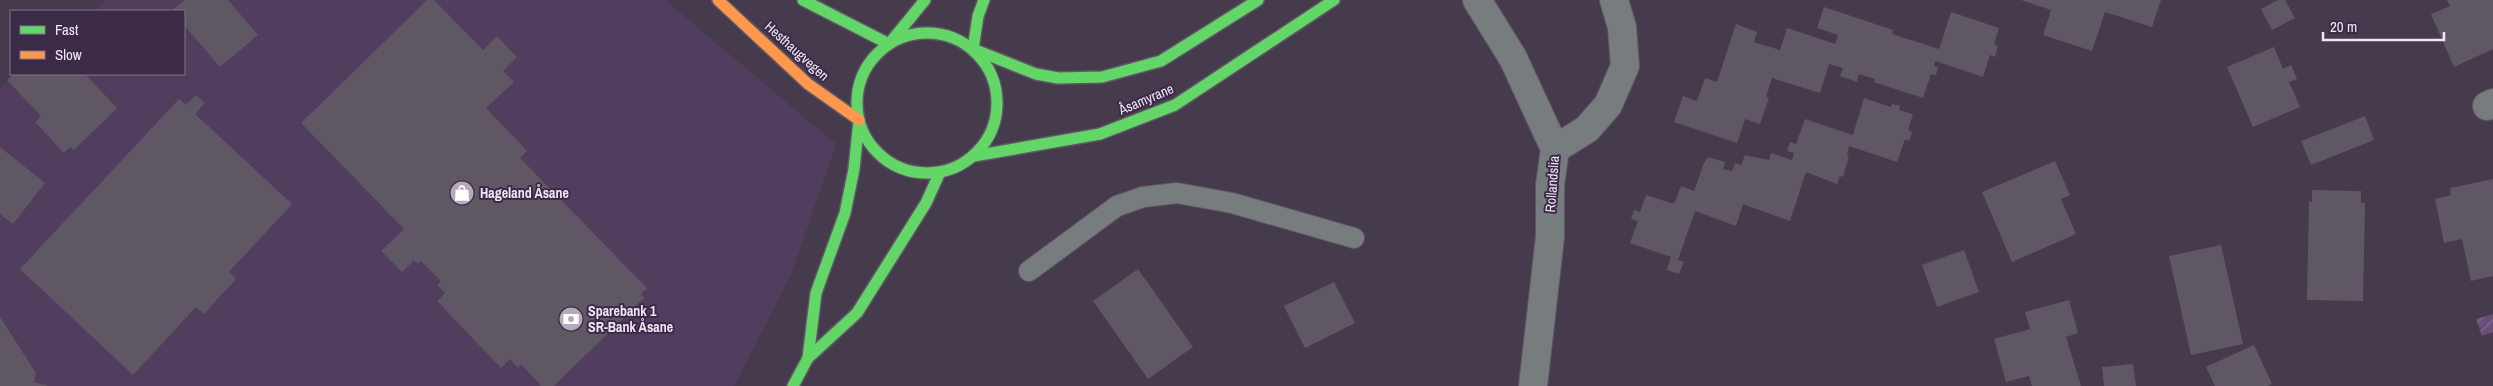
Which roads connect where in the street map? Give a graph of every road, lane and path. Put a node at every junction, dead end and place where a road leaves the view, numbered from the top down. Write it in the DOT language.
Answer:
graph roads {
  1 [pos="718,0"];
  2 [pos="803,0"];
  3 [pos="926,0"];
  4 [pos="984,0"];
  5 [pos="1258,0"];
  6 [pos="1334,0"];
  7 [pos="1477,0"];
  8 [pos="1614,0"];
  9 [pos="889,44"];
  10 [pos="973,49"];
  11 [pos="859,120"];
  12 [pos="1555,149"];
  13 [pos="974,156"];
  14 [pos="940,172"];
  15 [pos="1354,238"];
  16 [pos="1030,271"];
  17 [pos="808,358"];
  18 [pos="793,386"];
  19 [pos="1533,386"];
  1 -- 11 [label="main road, Hesthaugvegen"];
  2 -- 9 [label="main road"];
  3 -- 9 [label="main road"];
  4 -- 10 [label="main road"];
  5 -- 10 [label="main road"];
  6 -- 13 [label="main road, Åsamyrane"];
  7 -- 12 [label="street, Rollandslia"];
  8 -- 12 [label="street"];
  9 -- 10 [label="main road"];
  9 -- 11 [label="main road"];
  10 -- 13 [label="main road"];
  11 -- 14 [label="main road"];
  11 -- 17 [label="main road"];
  12 -- 19 [label="street, Rollandslia"];
  13 -- 14 [label="main road"];
  14 -- 17 [label="main road"];
  15 -- 16 [label="lane"];
  17 -- 18 [label="main road"];
}
